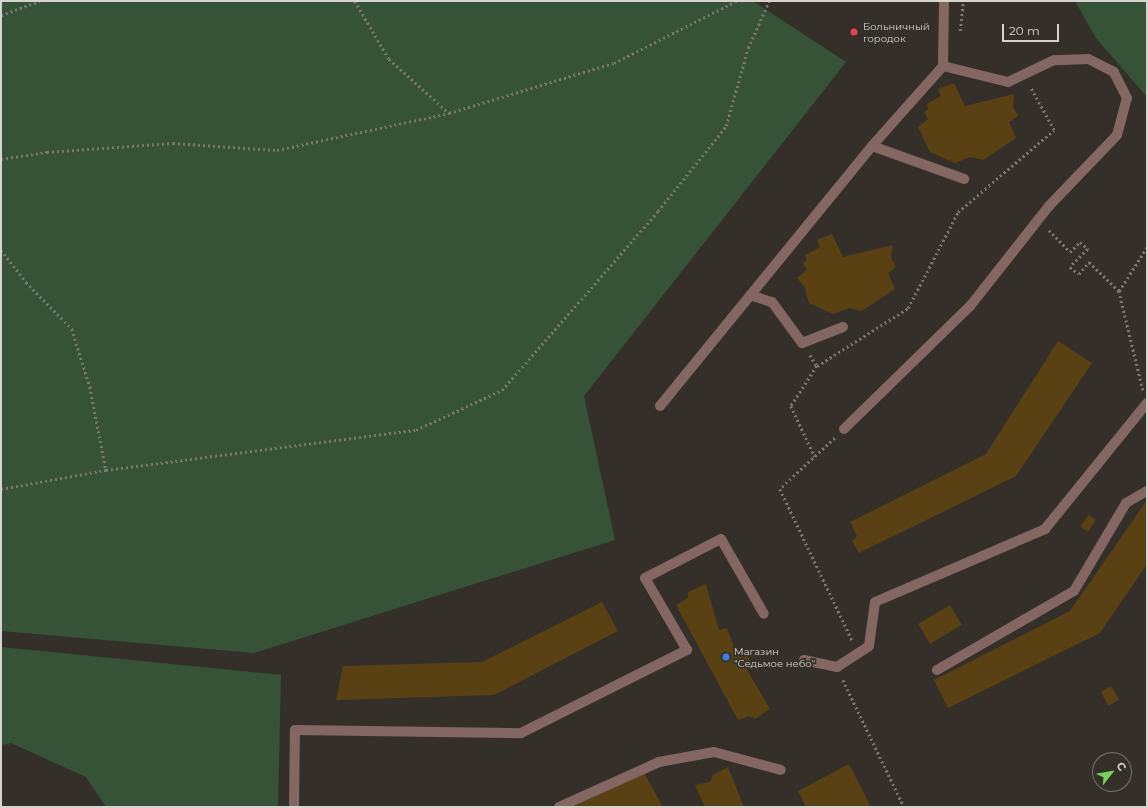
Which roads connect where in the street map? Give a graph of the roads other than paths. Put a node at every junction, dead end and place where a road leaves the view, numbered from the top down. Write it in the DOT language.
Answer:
graph roads {
  1 [pos="944,1"];
  2 [pos="944,66"];
  3 [pos="872,146"];
  4 [pos="964,179"];
  5 [pos="753,296"];
  6 [pos="843,327"];
  7 [pos="1147,403"];
  8 [pos="660,406"];
  9 [pos="844,429"];
  10 [pos="1147,491"];
  11 [pos="764,614"];
  12 [pos="804,660"];
  13 [pos="937,670"];
  14 [pos="781,770"];
  15 [pos="294,807"];
  16 [pos="559,807"];
  1 -- 2 [label="street"];
  2 -- 3 [label="street"];
  2 -- 9 [label="street"];
  3 -- 4 [label="street"];
  3 -- 5 [label="street"];
  5 -- 6 [label="street"];
  5 -- 8 [label="street"];
  7 -- 12 [label="street"];
  10 -- 13 [label="street"];
  11 -- 15 [label="street"];
  14 -- 16 [label="street"];
}
